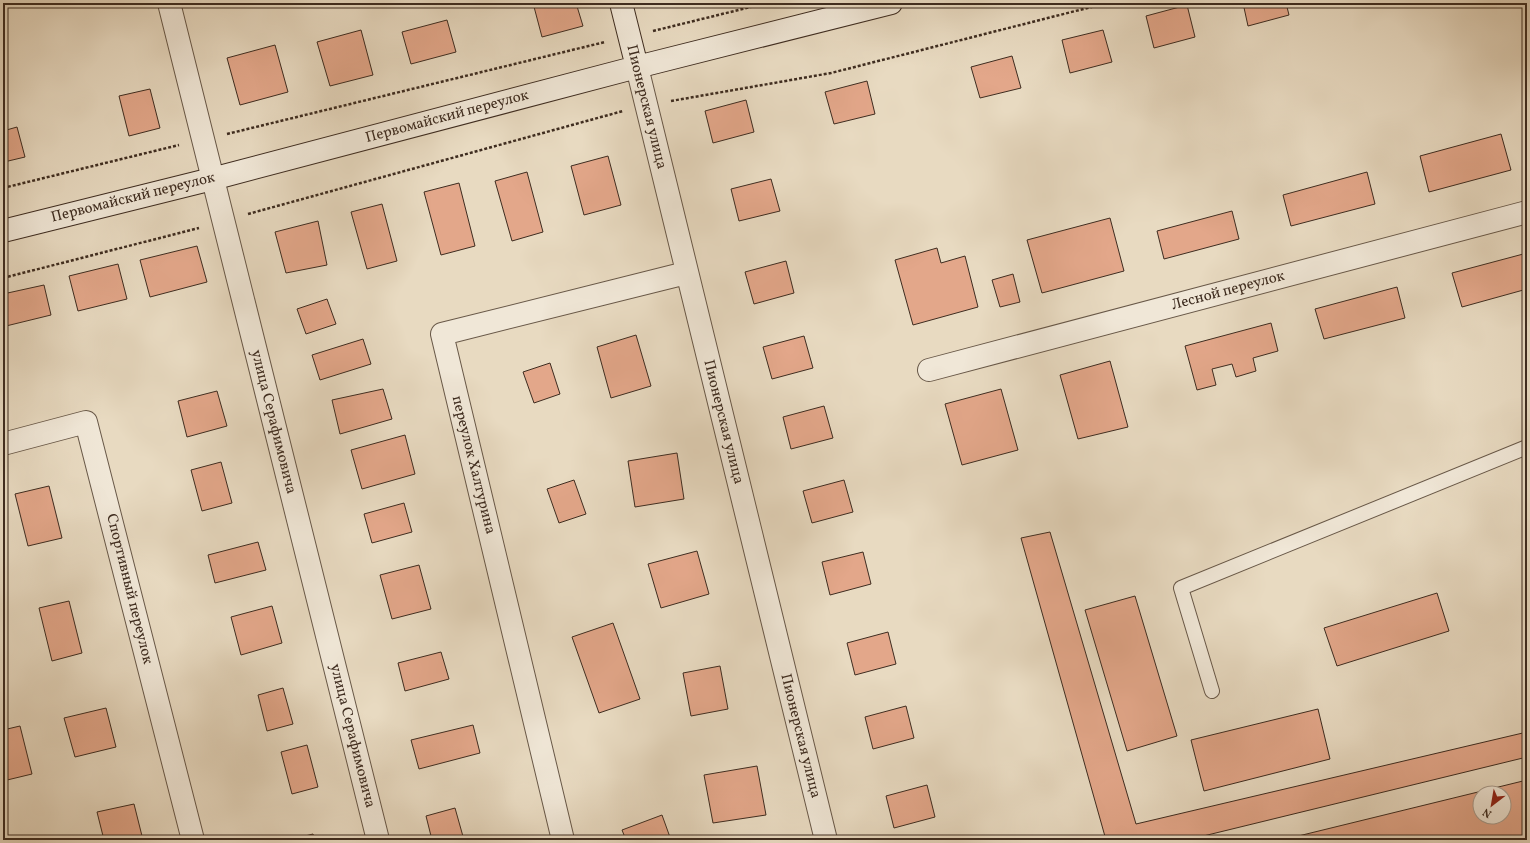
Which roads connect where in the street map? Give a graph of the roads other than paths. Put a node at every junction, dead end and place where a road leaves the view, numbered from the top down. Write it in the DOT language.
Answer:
graph roads {
  1 [pos="169,3"];
  2 [pos="621,3"];
  3 [pos="891,3"];
  4 [pos="637,67"];
  5 [pos="212,179"];
  6 [pos="1527,212"];
  7 [pos="3,231"];
  8 [pos="686,273"];
  9 [pos="928,370"];
  10 [pos="3,444"];
  11 [pos="1527,447"];
  12 [pos="1212,691"];
  13 [pos="193,840"];
  14 [pos="378,840"];
  15 [pos="564,840"];
  16 [pos="826,840"];
  1 -- 5 [label="street, улица Серафимовича"];
  2 -- 4 [label="street, Пионерская улица"];
  3 -- 4 [label="street, Первомайский переулок"];
  4 -- 5 [label="street, Первомайский переулок"];
  4 -- 8 [label="street, Пионерская улица"];
  5 -- 7 [label="street, Первомайский переулок"];
  5 -- 14 [label="street, улица Серафимовича"];
  6 -- 9 [label="street, Лесной переулок"];
  8 -- 15 [label="street, переулок Халтурина"];
  8 -- 16 [label="street, Пионерская улица"];
  10 -- 13 [label="street, Спортивный переулок"];
  11 -- 12 [label="lane"];
}
